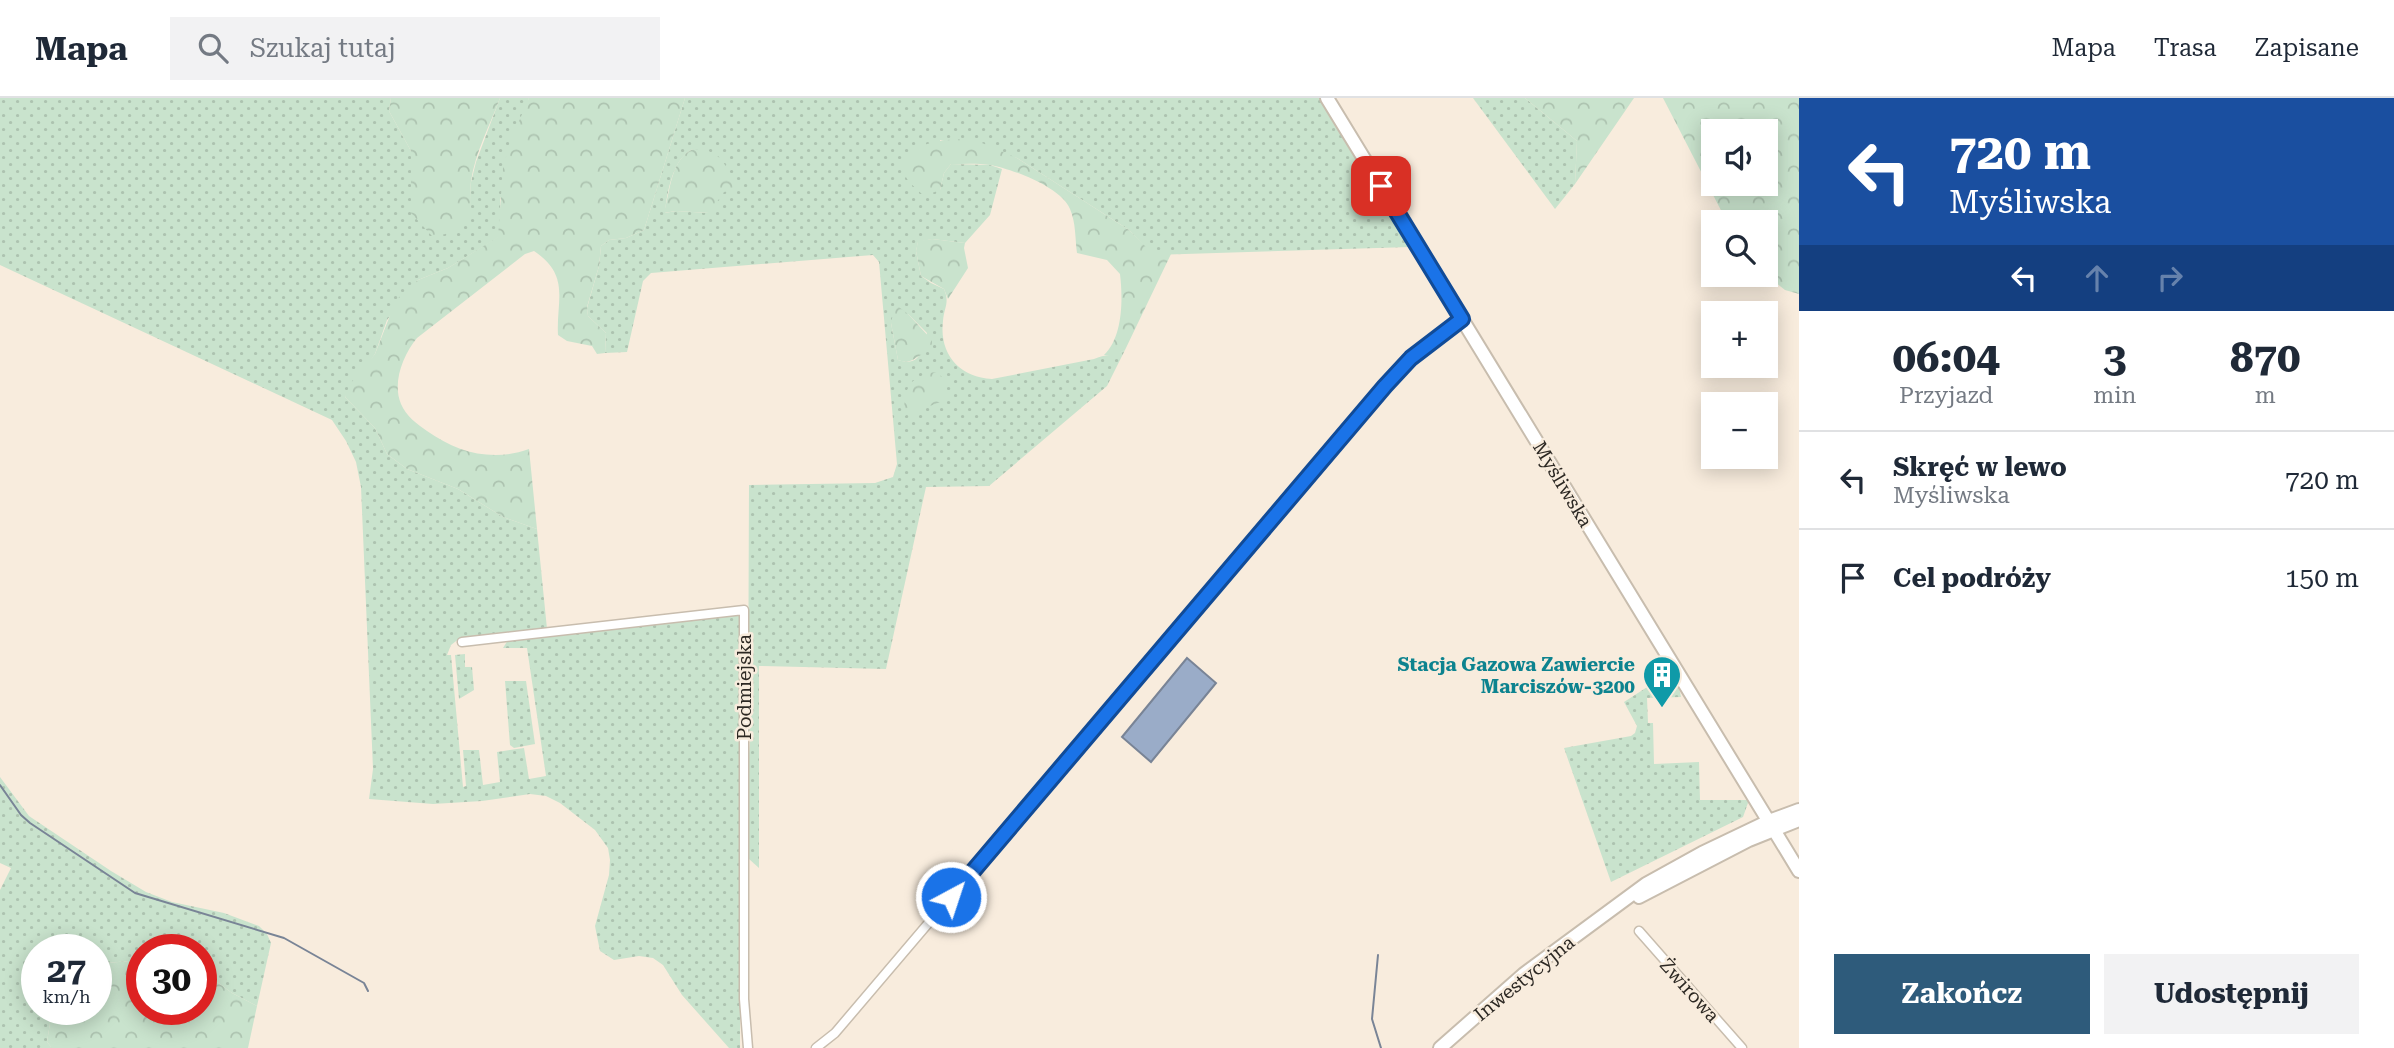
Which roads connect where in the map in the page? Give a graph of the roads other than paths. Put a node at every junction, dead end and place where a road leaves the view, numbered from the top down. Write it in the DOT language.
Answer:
graph roads {
  1 [pos="1327,98"];
  2 [pos="1462,319"];
  3 [pos="463,642"];
  4 [pos="1799,810"];
  5 [pos="1799,820"];
  6 [pos="1771,825"];
  7 [pos="1799,871"];
  8 [pos="1639,931"];
  9 [pos="748,1048"];
  10 [pos="816,1048"];
  11 [pos="1440,1048"];
  12 [pos="1742,1048"];
  1 -- 2 [label="street, Myśliwska"];
  2 -- 6 [label="street, Myśliwska"];
  2 -- 10 [label="street"];
  3 -- 9 [label="street, Podmiejska"];
  4 -- 6 [label="street, Inwestycyjna"];
  5 -- 6 [label="street, Inwestycyjna"];
  6 -- 7 [label="street, Myśliwska"];
  6 -- 11 [label="street, Inwestycyjna"];
  8 -- 12 [label="street, Żwirowa"];
}
